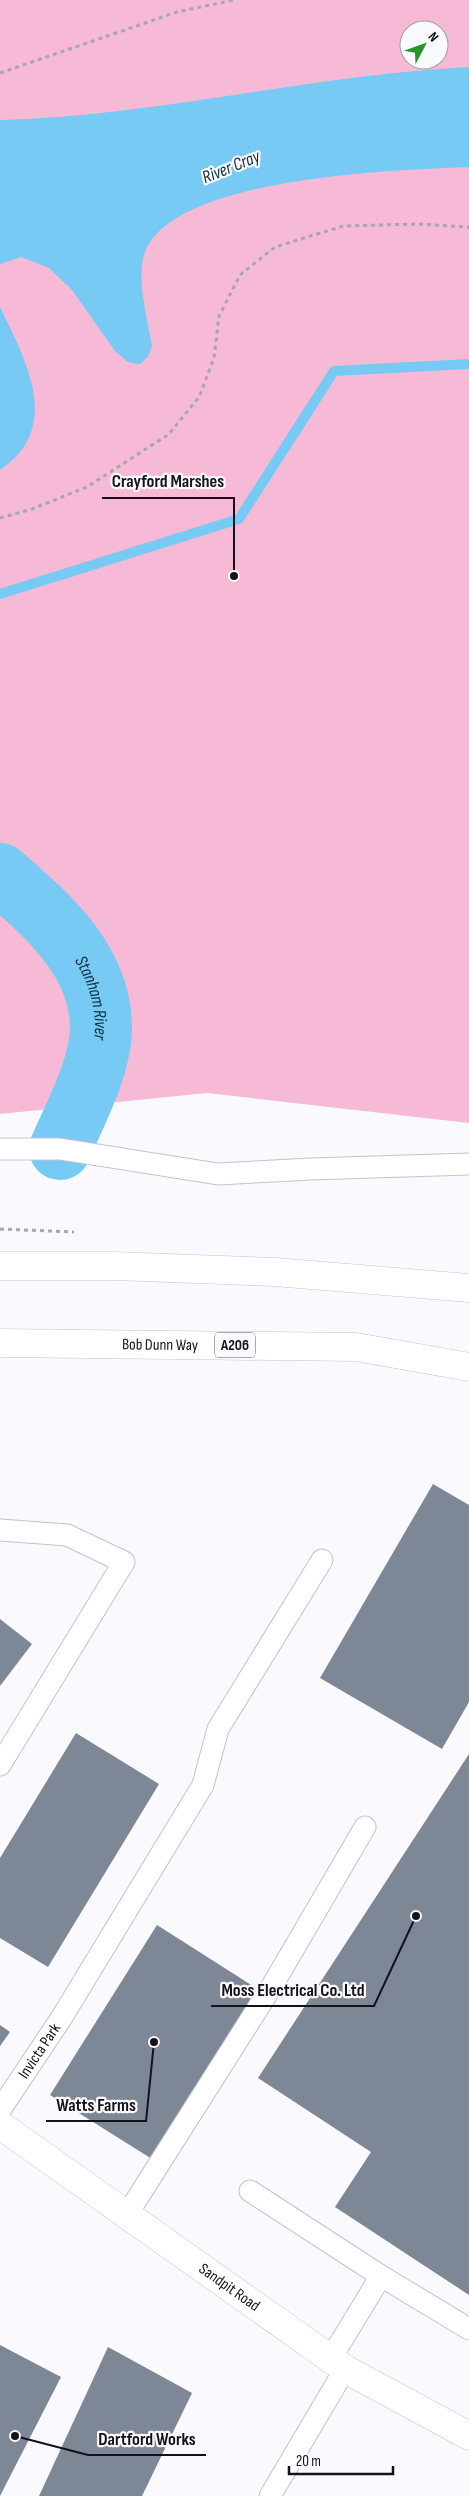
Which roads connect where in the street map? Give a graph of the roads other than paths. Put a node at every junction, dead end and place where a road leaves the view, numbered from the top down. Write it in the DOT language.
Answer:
graph roads {
  1 [pos="0,1149"];
  2 [pos="469,1164"];
  3 [pos="0,1266"];
  4 [pos="469,1288"];
  5 [pos="0,1342"];
  6 [pos="469,1367"];
  7 [pos="0,1530"];
  8 [pos="322,1560"];
  9 [pos="0,1765"];
  10 [pos="365,1827"];
  11 [pos="0,2110"];
  12 [pos="0,2125"];
  13 [pos="250,2191"];
  14 [pos="128,2213"];
  15 [pos="381,2276"];
  16 [pos="469,2329"];
  17 [pos="338,2363"];
  18 [pos="469,2436"];
  19 [pos="270,2496"];
  1 -- 2 [label="lane"];
  3 -- 4 [label="main road"];
  5 -- 6 [label="main road, Bob Dunn Way / A206"];
  7 -- 9 [label="lane"];
  8 -- 11 [label="lane, Invicta Park"];
  10 -- 14 [label="lane"];
  12 -- 14 [label="main road, Sandpit Road"];
  13 -- 15 [label="lane"];
  14 -- 17 [label="main road, Sandpit Road"];
  15 -- 16 [label="lane"];
  15 -- 17 [label="lane"];
  17 -- 18 [label="main road, Sandpit Road"];
  17 -- 19 [label="lane"];
}
